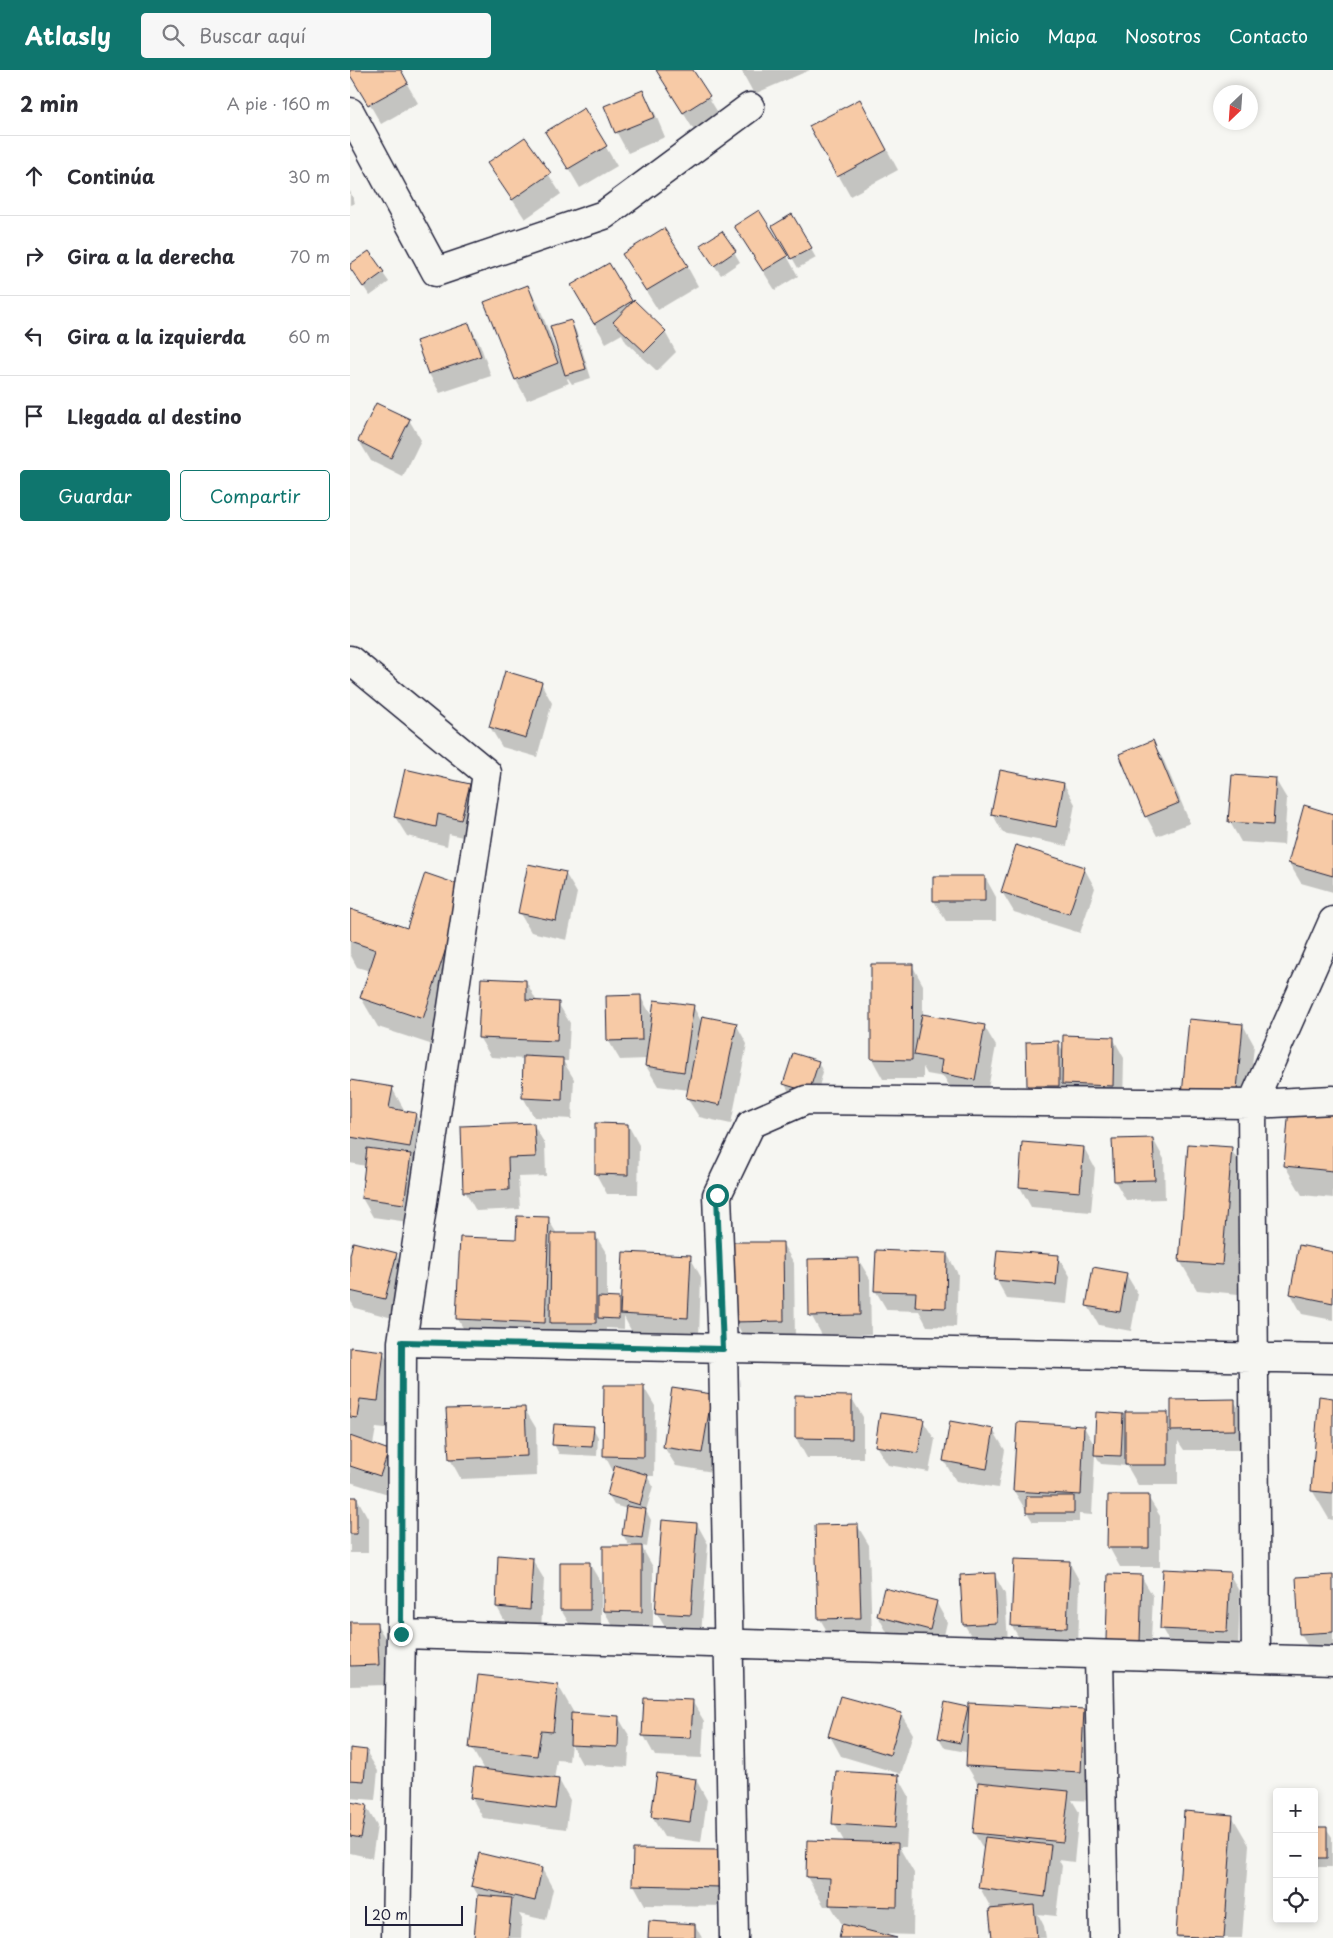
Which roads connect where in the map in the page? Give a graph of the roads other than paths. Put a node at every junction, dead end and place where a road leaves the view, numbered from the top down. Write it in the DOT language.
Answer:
graph roads {
  1 [pos="750,107"];
  2 [pos="350,112"];
  3 [pos="350,660"];
  4 [pos="1333,921"];
  5 [pos="1333,1100"];
  6 [pos="1252,1104"];
  7 [pos="402,1342"];
  8 [pos="723,1349"];
  9 [pos="1254,1357"];
  10 [pos="1333,1359"];
  11 [pos="401,1634"];
  12 [pos="728,1645"];
  13 [pos="1098,1655"];
  14 [pos="1256,1659"];
  15 [pos="1333,1661"];
  16 [pos="396,1938"];
  17 [pos="734,1938"];
  18 [pos="1104,1938"];
  1 -- 2 [label="street"];
  3 -- 7 [label="street"];
  4 -- 6 [label="street"];
  5 -- 6 [label="street"];
  6 -- 8 [label="street"];
  6 -- 9 [label="street"];
  7 -- 8 [label="street"];
  7 -- 11 [label="street"];
  8 -- 9 [label="street"];
  8 -- 12 [label="street"];
  9 -- 10 [label="street"];
  9 -- 14 [label="street"];
  11 -- 12 [label="street"];
  11 -- 16 [label="street"];
  12 -- 13 [label="street"];
  12 -- 17 [label="street"];
  13 -- 14 [label="street"];
  13 -- 18 [label="street"];
  14 -- 15 [label="street"];
}
